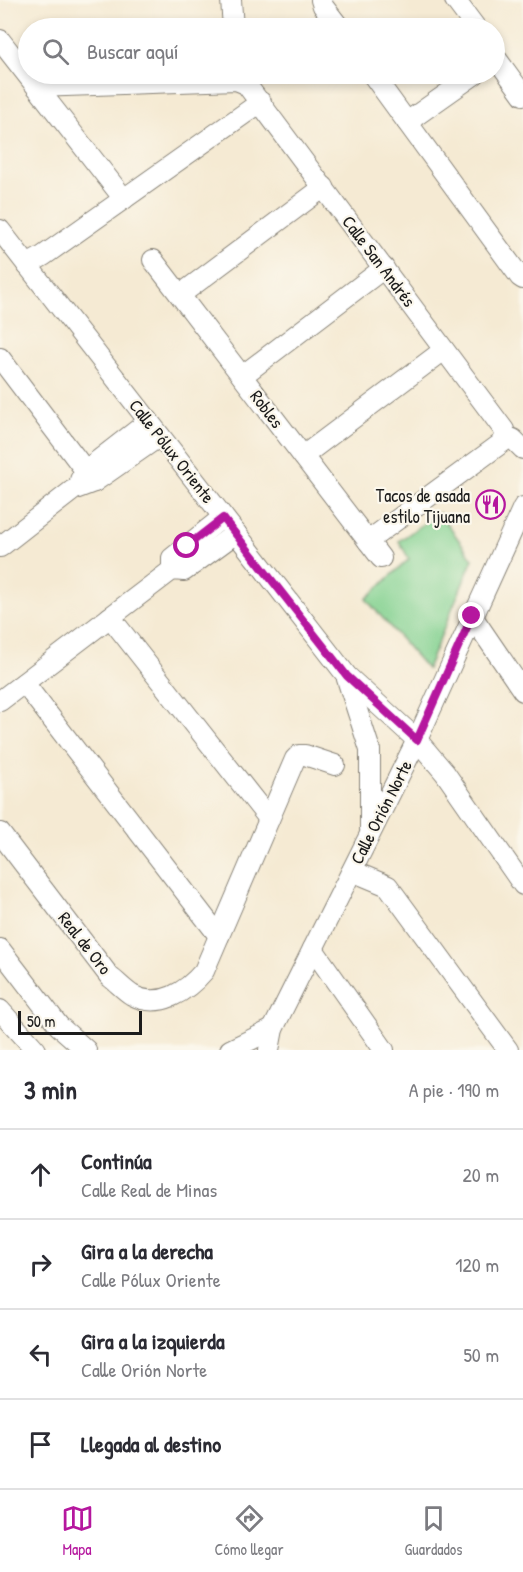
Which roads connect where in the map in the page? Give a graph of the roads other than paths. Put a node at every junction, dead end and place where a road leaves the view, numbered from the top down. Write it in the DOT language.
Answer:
graph roads {
  1 [pos="231,0"];
  2 [pos="321,0"];
  3 [pos="455,0"];
  4 [pos="232,18"];
  5 [pos="332,18"];
  6 [pos="468,18"];
  7 [pos="0,40"];
  8 [pos="18,63"];
  9 [pos="505,71"];
  10 [pos="35,84"];
  11 [pos="97,84"];
  12 [pos="246,84"];
  13 [pos="379,84"];
  14 [pos="461,84"];
  15 [pos="37,87"];
  16 [pos="523,95"];
  17 [pos="261,102"];
  18 [pos="407,122"];
  19 [pos="324,187"];
  20 [pos="123,199"];
  21 [pos="0,230"];
  22 [pos="0,253"];
  23 [pos="153,260"];
  24 [pos="27,265"];
  25 [pos="384,268"];
  26 [pos="523,279"];
  27 [pos="180,295"];
  28 [pos="444,350"];
  29 [pos="0,358"];
  30 [pos="242,376"];
  31 [pos="154,428"];
  32 [pos="504,439"];
  33 [pos="523,449"];
  34 [pos="303,456"];
  35 [pos="523,463"];
  36 [pos="90,476"];
  37 [pos="523,507"];
  38 [pos="223,518"];
  39 [pos="236,533"];
  40 [pos="368,541"];
  41 [pos="1,544"];
  42 [pos="381,558"];
  43 [pos="172,570"];
  44 [pos="472,616"];
  45 [pos="110,617"];
  46 [pos="347,676"];
  47 [pos="24,683"];
  48 [pos="523,691"];
  49 [pos="0,701"];
  50 [pos="417,740"];
  51 [pos="335,765"];
  52 [pos="269,819"];
  53 [pos="0,833"];
  54 [pos="370,834"];
  55 [pos="352,871"];
  56 [pos="523,885"];
  57 [pos="219,936"];
  58 [pos="313,948"];
  59 [pos="0,949"];
  60 [pos="0,1010"];
  61 [pos="273,1029"];
  62 [pos="36,1050"];
  63 [pos="86,1050"];
  64 [pos="230,1050"];
  65 [pos="258,1050"];
  66 [pos="269,1050"];
  67 [pos="384,1050"];
  68 [pos="508,1050"];
  1 -- 4 [label="street"];
  2 -- 5 [label="street"];
  3 -- 6 [label="street"];
  7 -- 8 [label="street"];
  9 -- 16 [label="street"];
  10 -- 15 [label="street"];
  11 -- 15 [label="street"];
  12 -- 17 [label="street, Calle San Andrés"];
  13 -- 18 [label="street"];
  14 -- 18 [label="street"];
  15 -- 20 [label="street"];
  17 -- 19 [label="street, Calle San Andrés"];
  17 -- 20 [label="street"];
  18 -- 26 [label="street"];
  19 -- 25 [label="street, Calle San Andrés"];
  19 -- 27 [label="street"];
  20 -- 24 [label="street"];
  21 -- 24 [label="street, Calle Pólux Oriente"];
  22 -- 24 [label="street"];
  23 -- 27 [label="street, Robles"];
  24 -- 31 [label="street, Calle Pólux Oriente"];
  25 -- 28 [label="street, Calle San Andrés"];
  25 -- 30 [label="street"];
  27 -- 30 [label="street, Robles"];
  28 -- 32 [label="street, Calle San Andrés"];
  28 -- 34 [label="street"];
  29 -- 36 [label="street"];
  30 -- 34 [label="street, Robles"];
  31 -- 36 [label="street"];
  31 -- 38 [label="street, Calle Pólux Oriente"];
  32 -- 33 [label="street, Calle San Andrés"];
  32 -- 35 [label="street, Calle San Andrés"];
  32 -- 40 [label="street"];
  34 -- 40 [label="street, Robles"];
  36 -- 41 [label="street"];
  37 -- 44 [label="street, Calle Orión Norte"];
  38 -- 39 [label="street, Calle Pólux Oriente"];
  38 -- 43 [label="street"];
  39 -- 43 [label="street"];
  39 -- 46 [label="street, Calle Pólux Oriente"];
  40 -- 42 [label="street, Robles"];
  43 -- 45 [label="street"];
  44 -- 48 [label="street"];
  44 -- 50 [label="street, Calle Orión Norte"];
  45 -- 47 [label="street"];
  45 -- 52 [label="street"];
  46 -- 50 [label="street, Calle Pólux Oriente"];
  46 -- 54 [label="street"];
  47 -- 49 [label="street"];
  47 -- 57 [label="street"];
  50 -- 54 [label="street, Calle Orión Norte"];
  50 -- 56 [label="street, Calle Pólux Oriente"];
  51 -- 52 [label="street, Real de Oro"];
  52 -- 57 [label="street, Real de Oro"];
  53 -- 57 [label="street, Real de Oro"];
  54 -- 55 [label="street, Calle Orión Norte"];
  55 -- 58 [label="street, Calle Orión Norte"];
  55 -- 68 [label="street"];
  58 -- 61 [label="street, Calle Orión Norte"];
  58 -- 67 [label="street"];
  59 -- 63 [label="street"];
  60 -- 62 [label="street"];
  61 -- 64 [label="street"];
  61 -- 65 [label="street"];
  61 -- 66 [label="street, Calle Orión Norte"];
}
